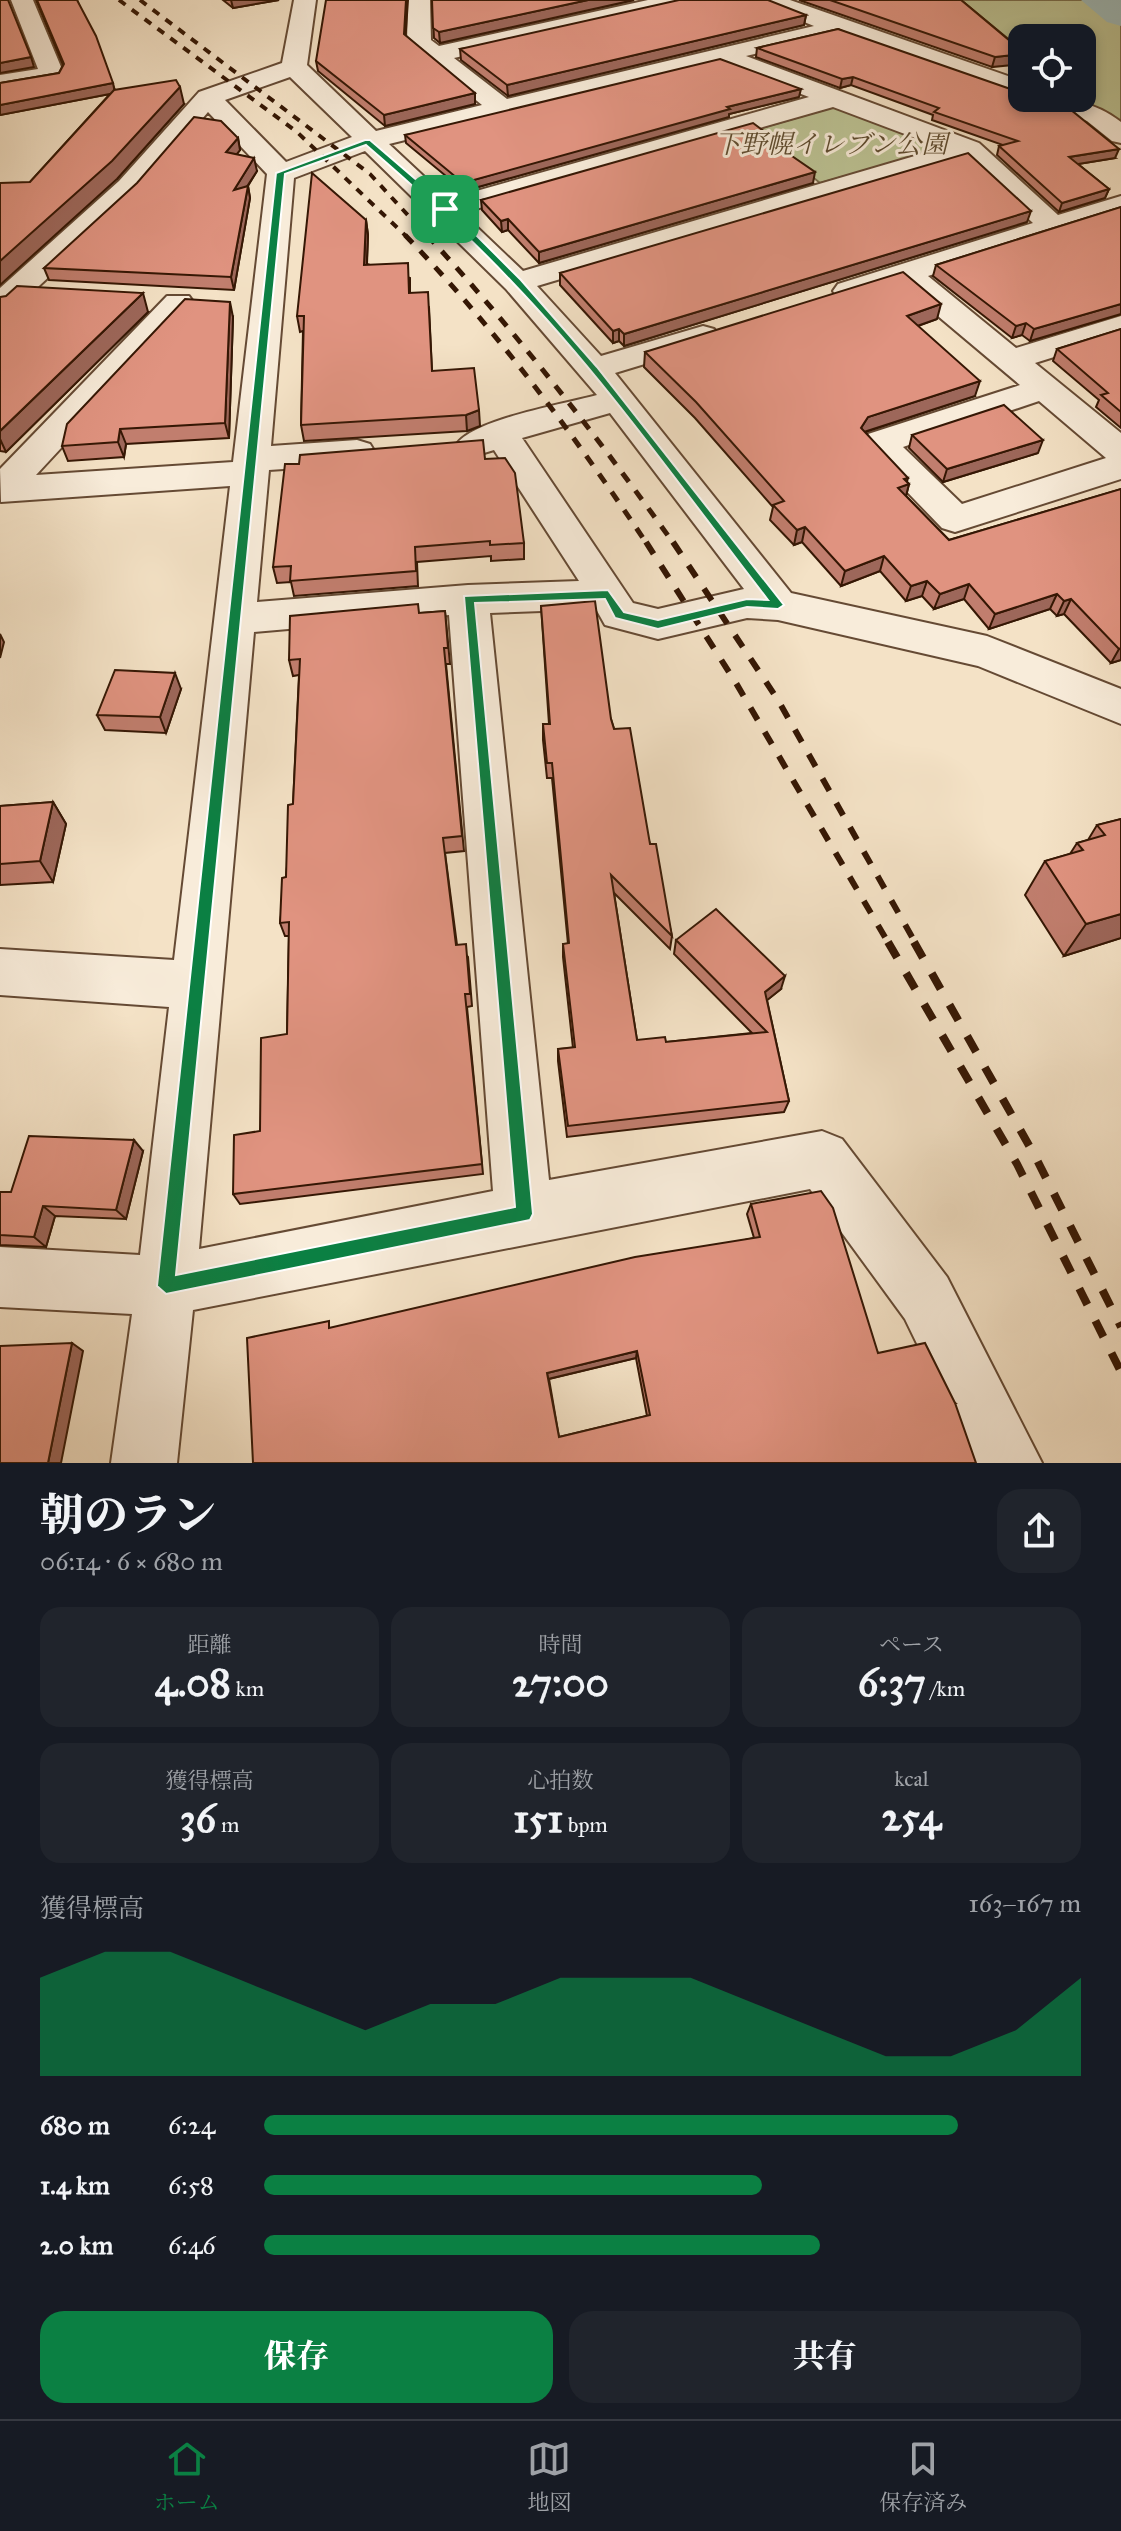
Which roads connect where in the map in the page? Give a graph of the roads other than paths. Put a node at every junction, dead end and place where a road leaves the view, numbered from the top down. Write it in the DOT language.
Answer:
graph roads {
  1 [pos="22,0"];
  2 [pos="305,0"];
  3 [pos="419,0"];
  4 [pos="679,0"];
  5 [pos="770,0"];
  6 [pos="838,27"];
  7 [pos="433,55"];
  8 [pos="725,57"];
  9 [pos="294,67"];
  10 [pos="0,83"];
  11 [pos="1008,84"];
  12 [pos="208,97"];
  13 [pos="835,98"];
  14 [pos="503,109"];
  15 [pos="1087,112"];
  16 [pos="1121,135"];
  17 [pos="367,141"];
  18 [pos="969,149"];
  19 [pos="281,173"];
  20 [pos="1121,205"];
  21 [pos="445,209"];
  22 [pos="1053,226"];
  23 [pos="906,273"];
  24 [pos="517,282"];
  25 [pos="59,295"];
  26 [pos="7,298"];
  27 [pos="134,300"];
  28 [pos="817,301"];
  29 [pos="222,305"];
  30 [pos="1121,326"];
  31 [pos="727,328"];
  32 [pos="1012,360"];
  33 [pos="594,369"];
  34 [pos="1045,388"];
  35 [pos="618,400"];
  36 [pos="501,434"];
  37 [pos="441,447"];
  38 [pos="394,450"];
  39 [pos="1121,452"];
  40 [pos="251,466"];
  41 [pos="1121,466"];
  42 [pos="608,594"];
  43 [pos="468,599"];
  44 [pos="778,605"];
  45 [pos="235,619"];
  46 [pos="1121,707"];
  47 [pos="0,972"];
  48 [pos="197,985"];
  49 [pos="524,1214"];
  50 [pos="0,1277"];
  51 [pos="166,1286"];
  52 [pos="144,1463"];
  53 [pos="1009,1463"];
  1 -- 10 [label="street"];
  2 -- 9 [label="street"];
  3 -- 7 [label="street"];
  4 -- 7 [label="street"];
  5 -- 6 [label="street"];
  6 -- 8 [label="street"];
  6 -- 11 [label="street"];
  7 -- 14 [label="street"];
  8 -- 13 [label="street"];
  8 -- 14 [label="street"];
  9 -- 12 [label="street"];
  9 -- 17 [label="street"];
  12 -- 19 [label="street"];
  12 -- 26 [label="street"];
  13 -- 18 [label="street"];
  13 -- 21 [label="street"];
  14 -- 17 [label="street"];
  15 -- 16 [label="street"];
  17 -- 19 [label="street"];
  17 -- 21 [label="street"];
  18 -- 22 [label="street"];
  18 -- 24 [label="street"];
  19 -- 29 [label="street"];
  20 -- 22 [label="street"];
  21 -- 24 [label="street"];
  22 -- 23 [label="street"];
  23 -- 28 [label="street"];
  23 -- 32 [label="street"];
  24 -- 33 [label="street"];
  25 -- 26 [label="street"];
  27 -- 29 [label="street"];
  29 -- 40 [label="street"];
  29 -- 40 [label="street"];
  30 -- 32 [label="street"];
  31 -- 33 [label="street"];
  32 -- 34 [label="street"];
  33 -- 35 [label="street"];
  34 -- 39 [label="street"];
  34 -- 41 [label="street"];
  35 -- 36 [label="street"];
  35 -- 44 [label="street"];
  36 -- 37 [label="street"];
  36 -- 42 [label="street"];
  38 -- 40 [label="street"];
  40 -- 45 [label="street"];
  42 -- 43 [label="street"];
  42 -- 44 [label="street"];
  43 -- 45 [label="street"];
  43 -- 49 [label="street"];
  44 -- 46 [label="street"];
  45 -- 48 [label="street"];
  47 -- 48 [label="street"];
  48 -- 51 [label="street"];
  49 -- 51 [label="street"];
  49 -- 53 [label="street"];
  50 -- 51 [label="street"];
  51 -- 52 [label="street"];
}
